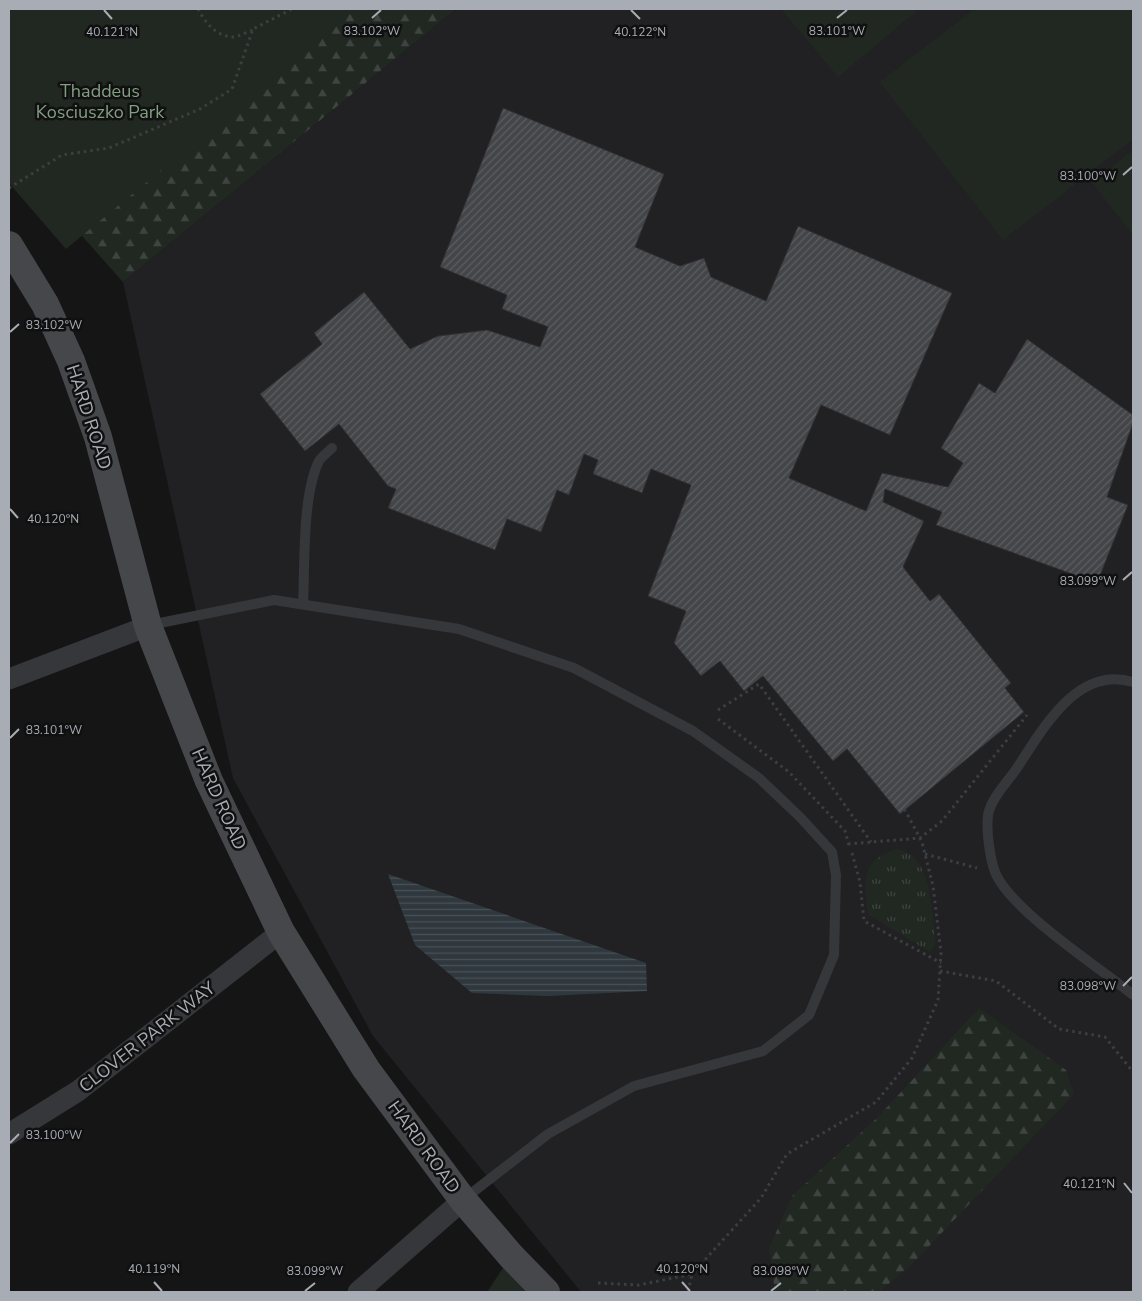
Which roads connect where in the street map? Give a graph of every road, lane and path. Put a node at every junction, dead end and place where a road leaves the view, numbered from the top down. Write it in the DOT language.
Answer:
graph roads {
  1 [pos="198,9"];
  2 [pos="292,9"];
  3 [pos="253,30"];
  4 [pos="9,188"];
  5 [pos="9,245"];
  6 [pos="332,448"];
  7 [pos="303,604"];
  8 [pos="148,626"];
  9 [pos="9,679"];
  10 [pos="1133,682"];
  11 [pos="718,710"];
  12 [pos="1027,716"];
  13 [pos="905,810"];
  14 [pos="920,838"];
  15 [pos="870,842"];
  16 [pos="832,852"];
  17 [pos="925,854"];
  18 [pos="995,873"];
  19 [pos="281,932"];
  20 [pos="940,971"];
  21 [pos="1133,995"];
  22 [pos="1133,1072"];
  23 [pos="9,1134"];
  24 [pos="463,1200"];
  25 [pos="692,1274"];
  26 [pos="598,1283"];
  27 [pos="358,1292"];
  28 [pos="546,1292"];
  29 [pos="688,1292"];
  1 -- 3 [label="path"];
  2 -- 3 [label="path"];
  3 -- 4 [label="path"];
  5 -- 8 [label="main road, HARD ROAD"];
  6 -- 7 [label="lane"];
  7 -- 8 [label="lane"];
  7 -- 16 [label="lane"];
  8 -- 9 [label="street"];
  8 -- 19 [label="main road, HARD ROAD"];
  10 -- 18 [label="lane"];
  11 -- 15 [label="path"];
  12 -- 14 [label="path"];
  13 -- 14 [label="path"];
  14 -- 15 [label="path"];
  14 -- 17 [label="path"];
  15 -- 16 [label="path"];
  16 -- 24 [label="lane"];
  17 -- 18 [label="path"];
  17 -- 20 [label="path"];
  18 -- 21 [label="lane"];
  19 -- 23 [label="street, CLOVER PARK WAY"];
  19 -- 24 [label="main road, HARD ROAD"];
  20 -- 22 [label="path"];
  20 -- 25 [label="path"];
  24 -- 27 [label="street"];
  24 -- 28 [label="main road, HARD ROAD"];
  25 -- 26 [label="path"];
  25 -- 29 [label="path"];
}
